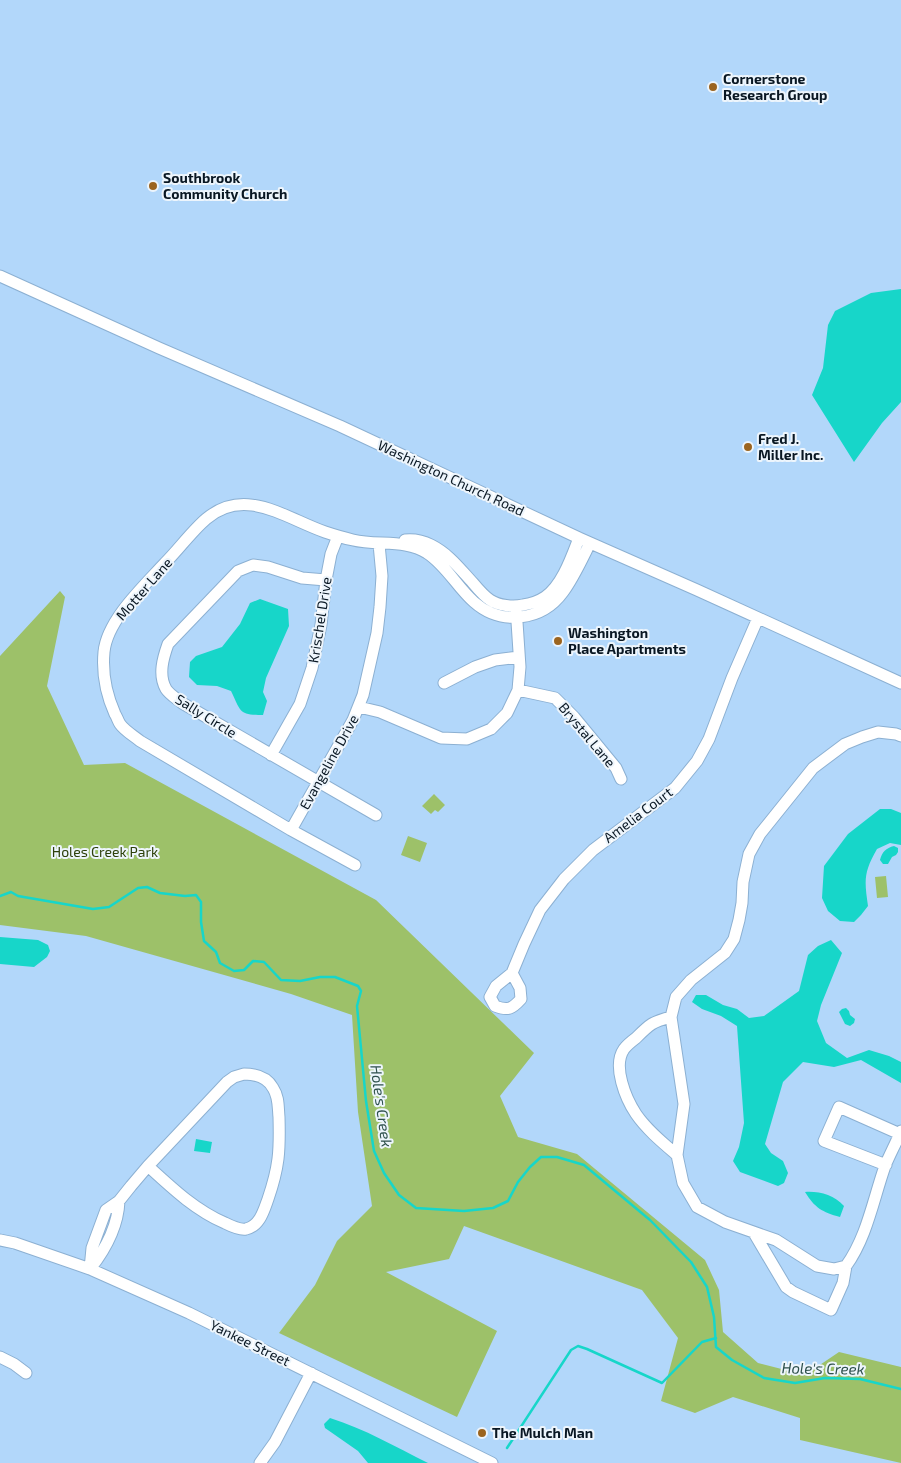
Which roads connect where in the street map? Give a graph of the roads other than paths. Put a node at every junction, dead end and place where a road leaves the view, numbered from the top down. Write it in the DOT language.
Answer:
graph roads {
  1 [pos="0,276"];
  2 [pos="338,536"];
  3 [pos="579,538"];
  4 [pos="590,543"];
  5 [pos="379,544"];
  6 [pos="326,580"];
  7 [pos="516,613"];
  8 [pos="758,618"];
  9 [pos="519,656"];
  10 [pos="444,683"];
  11 [pos="901,684"];
  12 [pos="518,690"];
  13 [pos="359,707"];
  14 [pos="901,736"];
  15 [pos="271,755"];
  16 [pos="621,779"];
  17 [pos="318,782"];
  18 [pos="376,816"];
  19 [pos="291,830"];
  20 [pos="356,865"];
  21 [pos="512,973"];
  22 [pos="671,1016"];
  23 [pos="900,1132"];
  24 [pos="677,1155"];
  25 [pos="886,1165"];
  26 [pos="148,1166"];
  27 [pos="754,1233"];
  28 [pos="0,1240"];
  29 [pos="846,1266"];
  30 [pos="90,1269"];
  31 [pos="0,1357"];
  32 [pos="26,1373"];
  33 [pos="311,1373"];
  34 [pos="260,1463"];
  35 [pos="492,1463"];
  1 -- 3 [label="street, Washington Church Road"];
  2 -- 5 [label="street, Motter Lane"];
  2 -- 6 [label="street, Krischel Drive"];
  2 -- 19 [label="street, Motter Lane"];
  3 -- 4 [label="street, Washington Church Road"];
  3 -- 7 [label="street"];
  4 -- 7 [label="street, Motter Lane"];
  4 -- 8 [label="street, Washington Church Road"];
  5 -- 7 [label="street, Motter Lane"];
  5 -- 13 [label="street, Evangeline Drive"];
  6 -- 15 [label="street, Krischel Drive"];
  6 -- 15 [label="street, Sally Circle"];
  7 -- 9 [label="street"];
  8 -- 11 [label="street, Washington Church Road"];
  8 -- 21 [label="street, Amelia Court"];
  9 -- 10 [label="street"];
  9 -- 12 [label="street"];
  12 -- 13 [label="street"];
  12 -- 16 [label="street, Brystal Lane"];
  13 -- 17 [label="street, Evangeline Drive"];
  14 -- 22 [label="street"];
  15 -- 17 [label="street, Sally Circle"];
  17 -- 18 [label="street, Sally Circle"];
  17 -- 19 [label="street, Evangeline Drive"];
  19 -- 20 [label="street, Motter Lane"];
  22 -- 24 [label="street"];
  22 -- 24 [label="street"];
  23 -- 25 [label="street"];
  23 -- 25 [label="street"];
  24 -- 27 [label="street"];
  25 -- 29 [label="street"];
  26 -- 26 [label="street"];
  26 -- 30 [label="street"];
  27 -- 29 [label="street"];
  27 -- 29 [label="street"];
  28 -- 30 [label="street, Yankee Street"];
  30 -- 33 [label="street, Yankee Street"];
  31 -- 32 [label="street"];
  33 -- 34 [label="street"];
  33 -- 35 [label="street, Yankee Street"];
}
